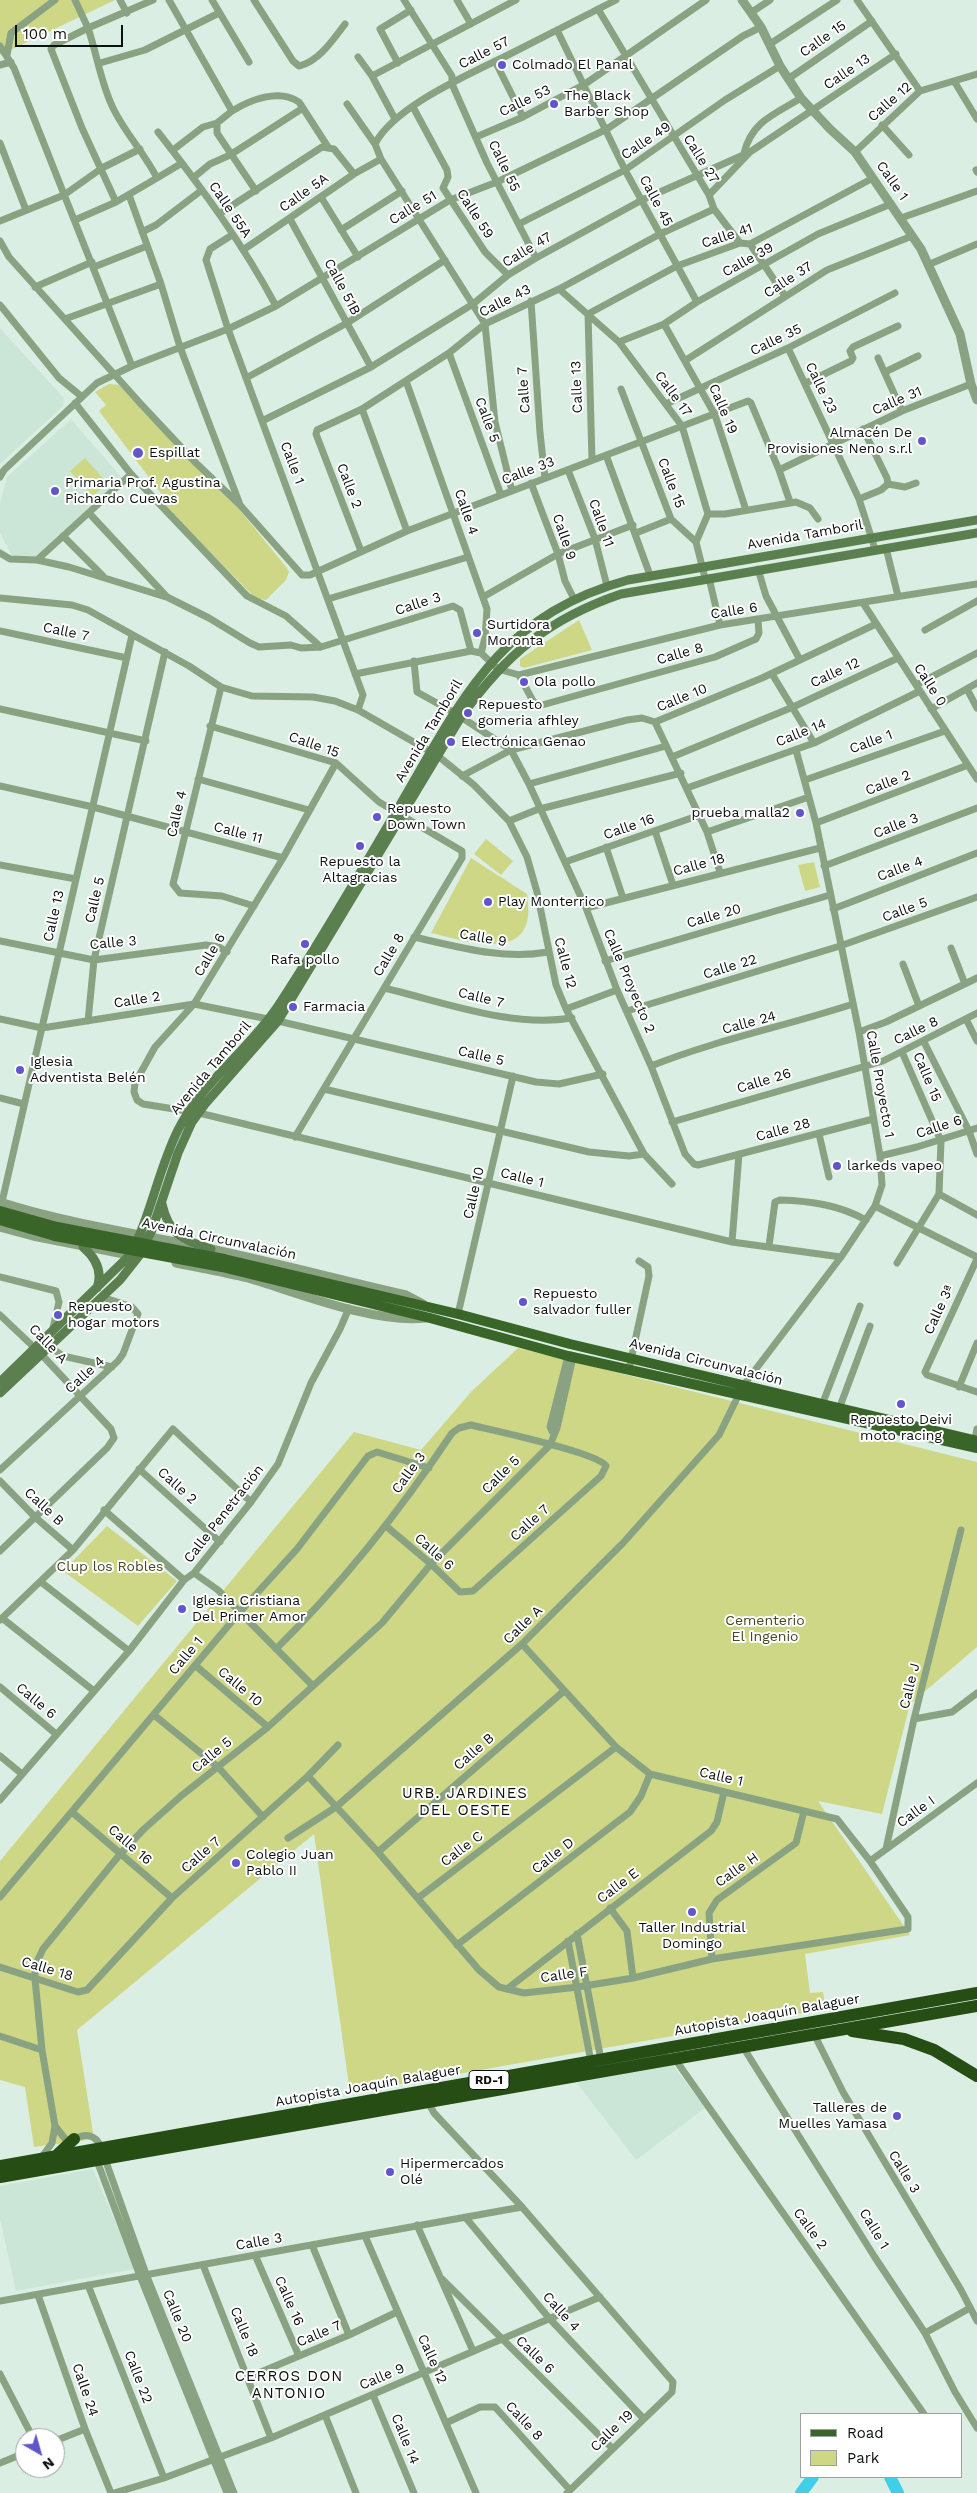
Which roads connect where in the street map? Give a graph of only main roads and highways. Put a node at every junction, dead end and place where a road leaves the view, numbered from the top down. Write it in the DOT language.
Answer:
graph roads {
  1 [pos="977,520"];
  2 [pos="977,533"];
  3 [pos="494,666"];
  4 [pos="274,1021"];
  5 [pos="162,1203"];
  6 [pos="1,1205"];
  7 [pos="0,1220"];
  8 [pos="56,1232"];
  9 [pos="144,1236"];
  10 [pos="84,1247"];
  11 [pos="211,1249"];
  12 [pos="99,1293"];
  13 [pos="430,1313"];
  14 [pos="38,1351"];
  15 [pos="0,1382"];
  16 [pos="741,1390"];
  17 [pos="0,1393"];
  18 [pos="976,1444"];
  19 [pos="977,1993"];
  20 [pos="977,2006"];
  21 [pos="840,2029"];
  22 [pos="977,2076"];
  23 [pos="74,2139"];
  24 [pos="99,2154"];
  25 [pos="56,2156"];
  26 [pos="0,2166"];
  27 [pos="0,2177"];
  1 -- 3 [label="main road, Avenida Tamboril"];
  2 -- 3 [label="main road, Avenida Tamboril"];
  3 -- 4 [label="main road, Avenida Tamboril"];
  4 -- 5 [label="main road, Avenida Tamboril"];
  4 -- 9 [label="main road, Avenida Tamboril"];
  5 -- 9 [label="main road, Avenida Tamboril"];
  5 -- 11 [label="main road"];
  6 -- 8 [label="main road, Avenida Circunvalación"];
  7 -- 8 [label="main road, Avenida Circunvalación"];
  8 -- 13 [label="main road, Avenida Circunvalación, bridge"];
  9 -- 12 [label="main road, Avenida Tamboril"];
  9 -- 12 [label="main road, Avenida Tamboril"];
  10 -- 12 [label="main road"];
  12 -- 14 [label="main road"];
  12 -- 14 [label="main road"];
  13 -- 16 [label="main road, Avenida Circunvalación"];
  13 -- 16 [label="main road, Avenida Circunvalación"];
  14 -- 15 [label="main road"];
  14 -- 17 [label="main road"];
  16 -- 18 [label="main road, Avenida Circunvalación"];
  16 -- 18 [label="main road, Avenida Circunvalación"];
  19 -- 24 [label="highway, Autopista Joaquín Balaguer / RD-1"];
  20 -- 21 [label="highway, Autopista Joaquín Balaguer / RD-1"];
  21 -- 22 [label="highway"];
  21 -- 24 [label="highway, Autopista Joaquín Balaguer / RD-1"];
  23 -- 25 [label="highway"];
  24 -- 25 [label="highway, Autopista Joaquín Balaguer / RD-1"];
  24 -- 27 [label="highway, Autopista Joaquín Balaguer / RD-1"];
  25 -- 26 [label="highway, Autopista Joaquín Balaguer / RD-1"];
}
